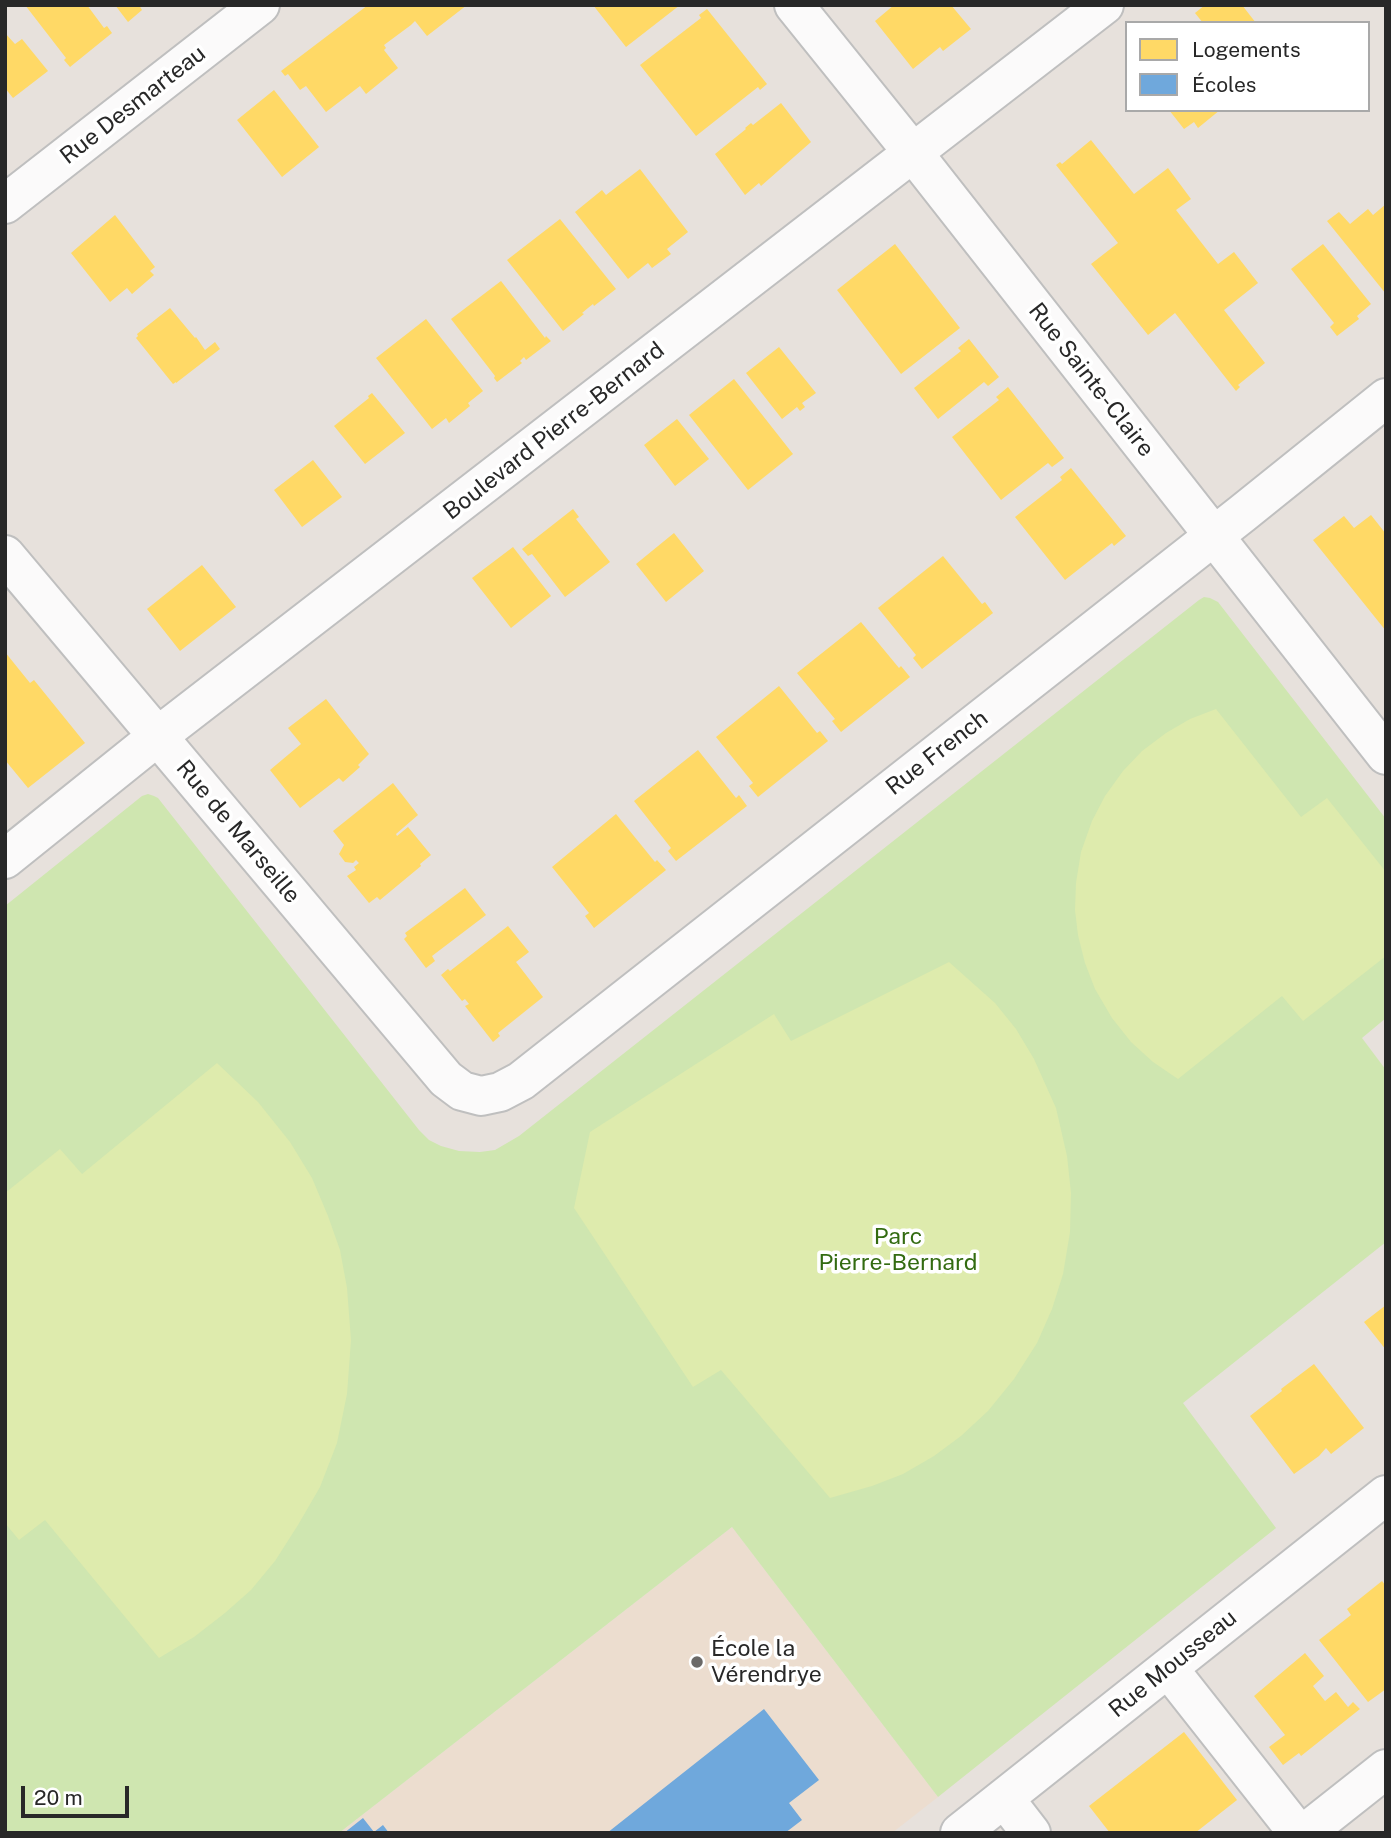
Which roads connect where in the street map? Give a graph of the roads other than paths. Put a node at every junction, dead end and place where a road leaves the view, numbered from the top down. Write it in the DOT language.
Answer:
graph roads {
  1 [pos="260,5"];
  2 [pos="794,5"];
  3 [pos="1104,5"];
  4 [pos="914,154"];
  5 [pos="5,204"];
  6 [pos="1384,403"];
  7 [pos="1213,536"];
  8 [pos="5,555"];
  9 [pos="158,736"];
  10 [pos="1386,755"];
  11 [pos="5,859"];
  12 [pos="481,1096"];
  13 [pos="1386,1495"];
  14 [pos="1168,1668"];
  15 [pos="1386,1769"];
  16 [pos="1004,1798"];
  17 [pos="960,1833"];
  18 [pos="1031,1833"];
  19 [pos="1298,1833"];
  20 [pos="1305,1833"];
  1 -- 5 [label="street, Rue Desmarteau"];
  2 -- 4 [label="street, Rue Sainte-Claire"];
  3 -- 4 [label="street, Boulevard Pierre-Bernard"];
  4 -- 7 [label="street, Rue Sainte-Claire"];
  4 -- 9 [label="street, Boulevard Pierre-Bernard"];
  6 -- 7 [label="street, Rue French"];
  7 -- 10 [label="street, Rue Sainte-Claire"];
  7 -- 12 [label="street, Rue French"];
  8 -- 9 [label="street, Rue de Marseille"];
  9 -- 11 [label="street, Boulevard Pierre-Bernard"];
  9 -- 12 [label="street, Rue de Marseille"];
  13 -- 14 [label="street, Rue Mousseau"];
  14 -- 16 [label="street, Rue Mousseau"];
  14 -- 19 [label="street"];
  15 -- 20 [label="street"];
  16 -- 17 [label="street, Rue Mousseau"];
  16 -- 18 [label="street"];
}
